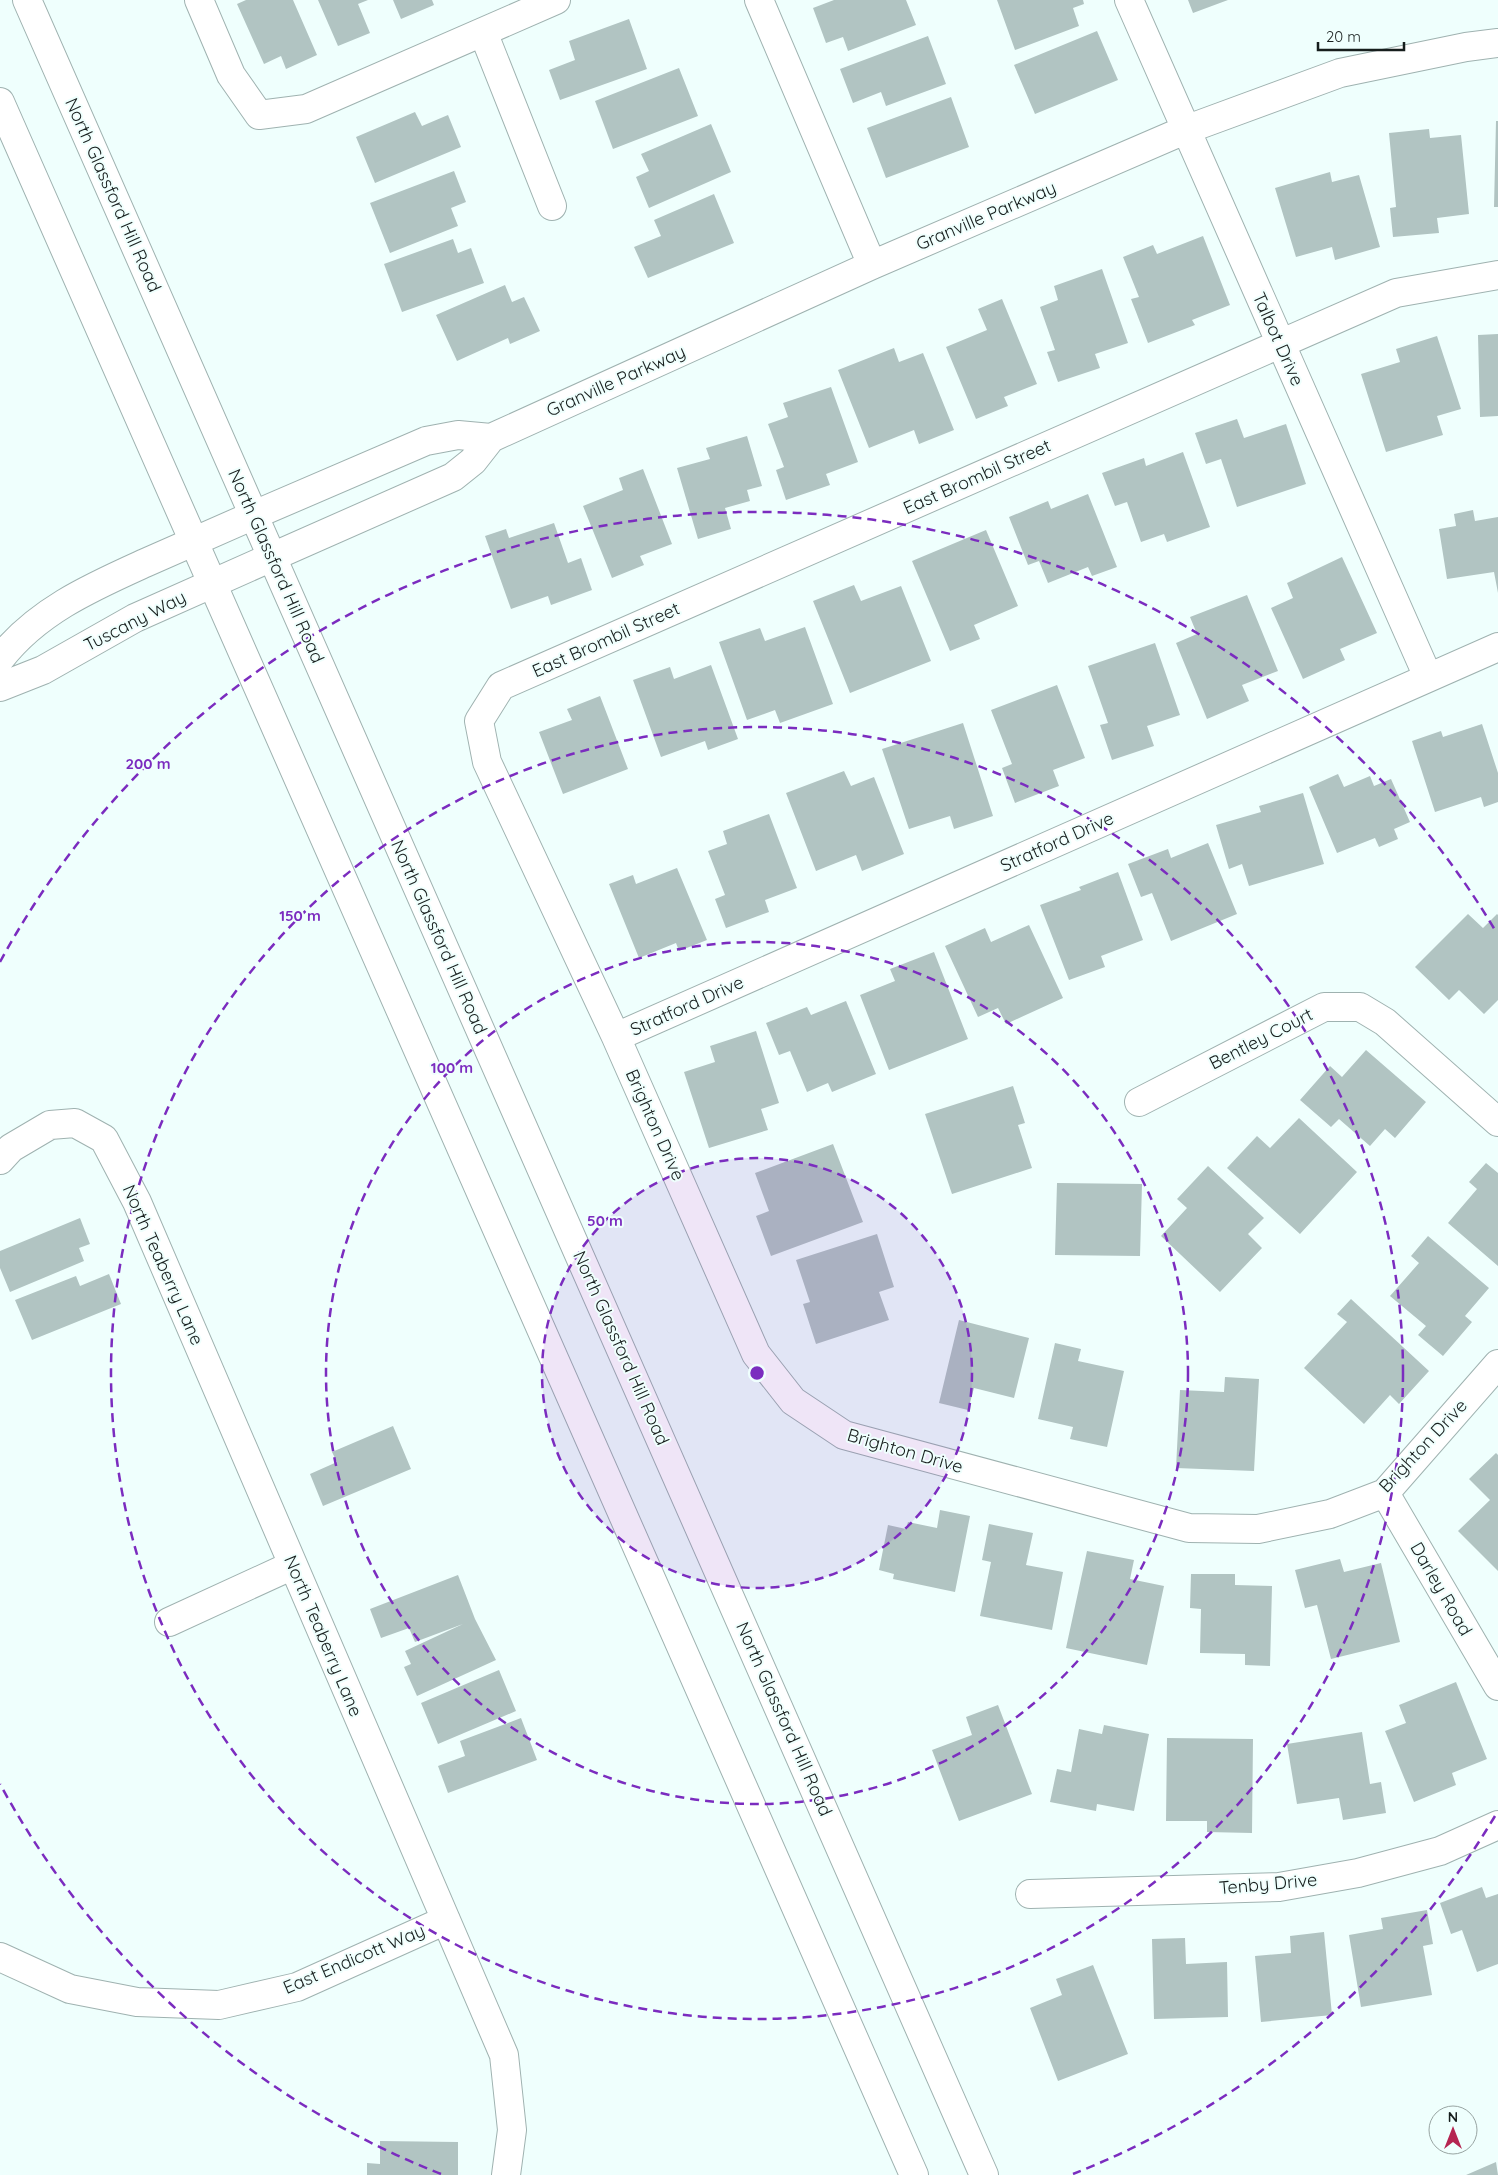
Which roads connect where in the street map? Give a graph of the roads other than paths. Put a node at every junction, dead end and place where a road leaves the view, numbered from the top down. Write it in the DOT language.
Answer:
graph roads {
  1 [pos="27,0"];
  2 [pos="199,0"];
  3 [pos="556,0"];
  4 [pos="759,0"];
  5 [pos="1129,0"];
  6 [pos="483,32"];
  7 [pos="1498,44"];
  8 [pos="0,102"];
  9 [pos="1185,130"];
  10 [pos="552,206"];
  11 [pos="872,266"];
  12 [pos="1498,275"];
  13 [pos="1280,344"];
  14 [pos="491,438"];
  15 [pos="254,515"];
  16 [pos="194,541"];
  17 [pos="272,557"];
  18 [pos="212,584"];
  19 [pos="1498,647"];
  20 [pos="0,659"];
  21 [pos="1428,677"];
  22 [pos="0,687"];
  23 [pos="478,721"];
  24 [pos="616,1037"];
  25 [pos="1139,1102"];
  26 [pos="1498,1122"];
  27 [pos="0,1160"];
  28 [pos="1498,1364"];
  29 [pos="1385,1493"];
  30 [pos="293,1565"];
  31 [pos="169,1622"];
  32 [pos="1498,1686"];
  33 [pos="1498,1825"];
  34 [pos="1030,1894"];
  35 [pos="446,1920"];
  36 [pos="0,1957"];
  37 [pos="506,2175"];
  38 [pos="914,2175"];
  39 [pos="984,2175"];
  1 -- 15 [label="street, North Glassford Hill Road"];
  2 -- 6 [label="street"];
  3 -- 6 [label="street"];
  4 -- 11 [label="street"];
  5 -- 9 [label="street, Talbot Drive"];
  6 -- 10 [label="street"];
  7 -- 9 [label="street, Granville Parkway"];
  8 -- 16 [label="street"];
  9 -- 11 [label="street, Granville Parkway"];
  9 -- 13 [label="street, Talbot Drive"];
  11 -- 14 [label="street, Granville Parkway"];
  12 -- 13 [label="street, East Brombil Street"];
  13 -- 21 [label="street, Talbot Drive"];
  13 -- 23 [label="street, East Brombil Street"];
  14 -- 15 [label="street, Granville Parkway"];
  14 -- 17 [label="street, Granville Parkway"];
  15 -- 16 [label="street"];
  15 -- 17 [label="street, North Glassford Hill Road"];
  16 -- 18 [label="street"];
  16 -- 20 [label="street"];
  17 -- 18 [label="street, Tuscany Way"];
  17 -- 39 [label="street, North Glassford Hill Road"];
  18 -- 22 [label="street, Tuscany Way"];
  18 -- 38 [label="street"];
  19 -- 21 [label="street, Stratford Drive"];
  21 -- 24 [label="street, Stratford Drive"];
  23 -- 24 [label="street, Brighton Drive"];
  24 -- 29 [label="street, Brighton Drive"];
  25 -- 26 [label="street, Bentley Court"];
  27 -- 30 [label="street, North Teaberry Lane"];
  28 -- 29 [label="street, Brighton Drive"];
  29 -- 32 [label="street, Darley Road"];
  30 -- 31 [label="street"];
  30 -- 35 [label="street, North Teaberry Lane"];
  33 -- 34 [label="street, Tenby Drive"];
  35 -- 36 [label="street, East Endicott Way"];
  35 -- 37 [label="street, North Teaberry Lane"];
}
